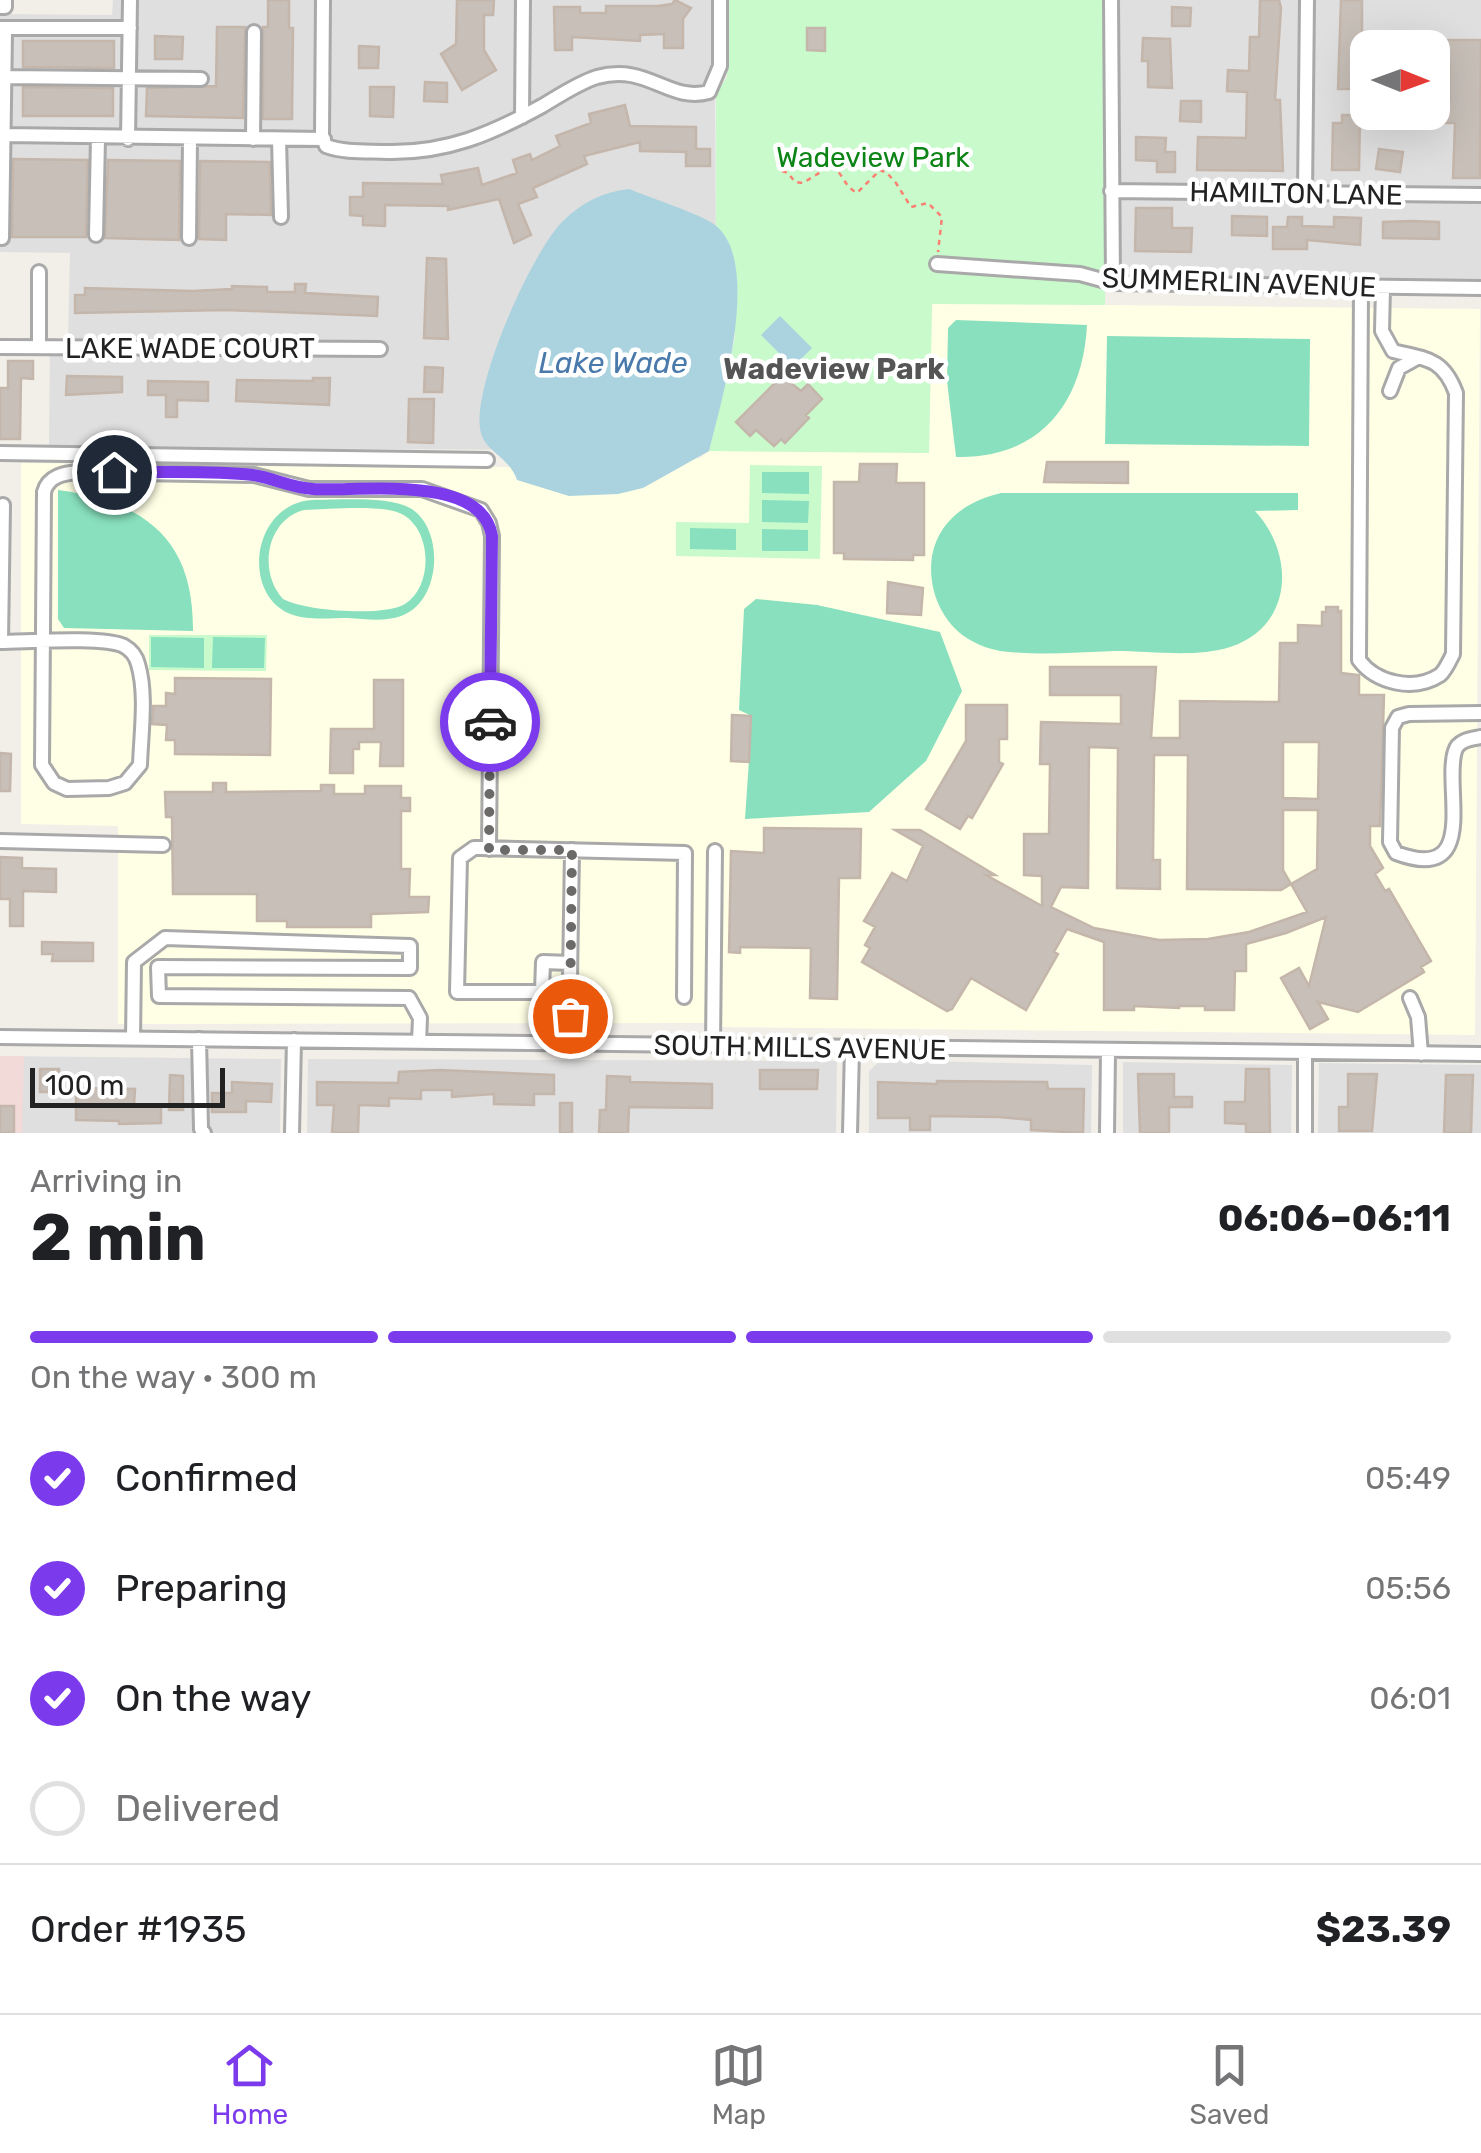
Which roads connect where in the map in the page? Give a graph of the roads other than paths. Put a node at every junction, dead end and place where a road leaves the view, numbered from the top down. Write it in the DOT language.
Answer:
graph roads {
  1 [pos="5,0"];
  2 [pos="130,0"];
  3 [pos="324,0"];
  4 [pos="523,0"];
  5 [pos="720,0"];
  6 [pos="1112,0"];
  7 [pos="1306,0"];
  8 [pos="0,7"];
  9 [pos="0,28"];
  10 [pos="130,28"];
  11 [pos="254,32"];
  12 [pos="6,77"];
  13 [pos="129,78"];
  14 [pos="201,79"];
  15 [pos="522,117"];
  16 [pos="4,136"];
  17 [pos="98,138"];
  18 [pos="128,138"];
  19 [pos="190,139"];
  20 [pos="253,139"];
  21 [pos="279,139"];
  22 [pos="325,143"];
  23 [pos="1111,191"];
  24 [pos="1305,194"];
  25 [pos="1481,195"];
  26 [pos="281,217"];
  27 [pos="96,235"];
  28 [pos="2,238"];
  29 [pos="189,238"];
  30 [pos="937,264"];
  31 [pos="39,272"];
  32 [pos="1112,283"];
  33 [pos="1360,287"];
  34 [pos="1383,287"];
  35 [pos="1481,288"];
  36 [pos="0,347"];
  37 [pos="39,347"];
  38 [pos="380,349"];
  39 [pos="1419,358"];
  40 [pos="1390,391"];
  41 [pos="0,453"];
  42 [pos="486,460"];
  43 [pos="4,505"];
  44 [pos="1,642"];
  45 [pos="42,642"];
  46 [pos="1481,714"];
  47 [pos="1481,737"];
  48 [pos="0,841"];
  49 [pos="163,845"];
  50 [pos="489,850"];
  51 [pos="572,850"];
  52 [pos="715,851"];
  53 [pos="570,963"];
  54 [pos="684,998"];
  55 [pos="1410,998"];
  56 [pos="0,1037"];
  57 [pos="133,1038"];
  58 [pos="199,1039"];
  59 [pos="294,1040"];
  60 [pos="419,1042"];
  61 [pos="569,1043"];
  62 [pos="713,1045"];
  63 [pos="852,1048"];
  64 [pos="1108,1052"];
  65 [pos="1420,1054"];
  66 [pos="1481,1054"];
  67 [pos="1305,1055"];
  68 [pos="204,1133"];
  69 [pos="292,1133"];
  70 [pos="850,1133"];
  71 [pos="1107,1133"];
  72 [pos="1305,1133"];
  1 -- 8 [label="street"];
  2 -- 10 [label="street"];
  3 -- 22 [label="street"];
  4 -- 15 [label="street"];
  5 -- 15 [label="street"];
  6 -- 23 [label="street"];
  7 -- 24 [label="street"];
  9 -- 10 [label="street"];
  9 -- 12 [label="street"];
  10 -- 13 [label="street"];
  11 -- 20 [label="street"];
  12 -- 13 [label="street"];
  12 -- 16 [label="street"];
  13 -- 14 [label="street"];
  13 -- 18 [label="street"];
  15 -- 22 [label="street"];
  16 -- 17 [label="street"];
  16 -- 28 [label="street"];
  17 -- 18 [label="street"];
  17 -- 27 [label="street"];
  18 -- 19 [label="street"];
  19 -- 20 [label="street"];
  19 -- 29 [label="street"];
  20 -- 21 [label="street"];
  21 -- 22 [label="street"];
  21 -- 26 [label="street"];
  23 -- 24 [label="street, HAMILTON LANE"];
  23 -- 32 [label="street"];
  24 -- 25 [label="street, HAMILTON LANE"];
  30 -- 32 [label="street, SUMMERLIN AVENUE"];
  31 -- 37 [label="street"];
  32 -- 33 [label="street, SUMMERLIN AVENUE"];
  33 -- 34 [label="street, SUMMERLIN AVENUE"];
  33 -- 39 [label="street"];
  34 -- 35 [label="street, SUMMERLIN AVENUE"];
  34 -- 39 [label="street"];
  36 -- 37 [label="street, LAKE WADE COURT"];
  37 -- 38 [label="street, LAKE WADE COURT"];
  39 -- 40 [label="street"];
  41 -- 42 [label="street"];
  43 -- 44 [label="street"];
  44 -- 45 [label="street"];
  45 -- 45 [label="street"];
  45 -- 50 [label="street"];
  46 -- 47 [label="street"];
  48 -- 49 [label="street"];
  50 -- 51 [label="street"];
  50 -- 53 [label="street"];
  51 -- 53 [label="street"];
  51 -- 54 [label="street"];
  52 -- 62 [label="street"];
  53 -- 61 [label="street"];
  55 -- 65 [label="street"];
  56 -- 57 [label="street, SOUTH MILLS AVENUE"];
  57 -- 58 [label="street, SOUTH MILLS AVENUE"];
  57 -- 60 [label="street"];
  58 -- 59 [label="street, SOUTH MILLS AVENUE"];
  58 -- 68 [label="street"];
  59 -- 60 [label="street, SOUTH MILLS AVENUE"];
  59 -- 69 [label="street"];
  60 -- 61 [label="street, SOUTH MILLS AVENUE"];
  61 -- 62 [label="street, SOUTH MILLS AVENUE"];
  62 -- 63 [label="street, SOUTH MILLS AVENUE"];
  63 -- 64 [label="street, SOUTH MILLS AVENUE"];
  63 -- 70 [label="street"];
  64 -- 67 [label="street, SOUTH MILLS AVENUE"];
  64 -- 71 [label="street"];
  65 -- 66 [label="street, SOUTH MILLS AVENUE"];
  65 -- 67 [label="street, SOUTH MILLS AVENUE"];
  67 -- 72 [label="street"];
}
